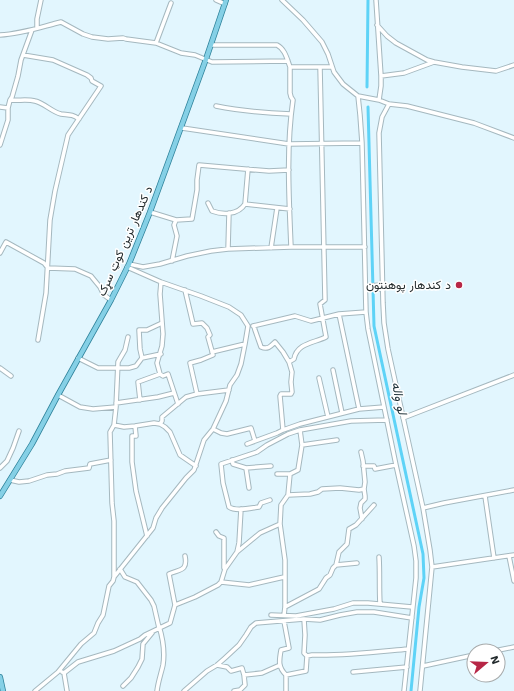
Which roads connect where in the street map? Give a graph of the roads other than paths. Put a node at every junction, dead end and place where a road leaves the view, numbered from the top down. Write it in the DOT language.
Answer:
graph roads {
  1 [pos="40,0"];
  2 [pos="216,0"];
  3 [pos="282,0"];
  4 [pos="376,0"];
  5 [pos="226,2"];
  6 [pos="171,3"];
  7 [pos="377,25"];
  8 [pos="37,28"];
  9 [pos="32,30"];
  10 [pos="0,35"];
  11 [pos="156,43"];
  12 [pos="211,45"];
  13 [pos="23,55"];
  14 [pos="206,59"];
  15 [pos="288,61"];
  16 [pos="434,62"];
  17 [pos="514,65"];
  18 [pos="320,66"];
  19 [pos="332,66"];
  20 [pos="290,67"];
  21 [pos="381,76"];
  22 [pos="358,96"];
  23 [pos="10,100"];
  24 [pos="378,100"];
  25 [pos="389,104"];
  26 [pos="216,106"];
  27 [pos="0,107"];
  28 [pos="8,108"];
  29 [pos="291,114"];
  30 [pos="79,119"];
  31 [pos="182,128"];
  32 [pos="514,138"];
  33 [pos="362,143"];
  34 [pos="0,144"];
  35 [pos="289,144"];
  36 [pos="322,144"];
  37 [pos="248,169"];
  38 [pos="289,170"];
  39 [pos="208,203"];
  40 [pos="245,204"];
  41 [pos="277,208"];
  42 [pos="290,209"];
  43 [pos="150,212"];
  44 [pos="229,213"];
  45 [pos="176,220"];
  46 [pos="291,247"];
  47 [pos="323,247"];
  48 [pos="365,247"];
  49 [pos="271,248"];
  50 [pos="228,249"];
  51 [pos="0,253"];
  52 [pos="172,261"];
  53 [pos="128,265"];
  54 [pos="48,268"];
  55 [pos="162,282"];
  56 [pos="382,287"];
  57 [pos="366,288"];
  58 [pos="185,290"];
  59 [pos="111,300"];
  60 [pos="366,312"];
  61 [pos="339,314"];
  62 [pos="323,318"];
  63 [pos="162,323"];
  64 [pos="248,326"];
  65 [pos="254,326"];
  66 [pos="128,337"];
  67 [pos="38,340"];
  68 [pos="245,344"];
  69 [pos="212,352"];
  70 [pos="160,354"];
  71 [pos="78,358"];
  72 [pos="142,358"];
  73 [pos="289,362"];
  74 [pos="0,368"];
  75 [pos="118,368"];
  76 [pos="333,370"];
  77 [pos="160,374"];
  78 [pos="514,375"];
  79 [pos="11,376"];
  80 [pos="319,378"];
  81 [pos="229,390"];
  82 [pos="174,393"];
  83 [pos="197,394"];
  84 [pos="58,395"];
  85 [pos="140,400"];
  86 [pos="178,404"];
  87 [pos="116,405"];
  88 [pos="384,407"];
  89 [pos="359,409"];
  90 [pos="342,413"];
  91 [pos="328,417"];
  92 [pos="403,418"];
  93 [pos="387,420"];
  94 [pos="161,422"];
  95 [pos="114,424"];
  96 [pos="135,426"];
  97 [pos="213,429"];
  98 [pos="283,430"];
  99 [pos="300,430"];
  100 [pos="19,431"];
  101 [pos="337,440"];
  102 [pos="255,441"];
  103 [pos="247,444"];
  104 [pos="302,445"];
  105 [pos="360,452"];
  106 [pos="111,460"];
  107 [pos="232,460"];
  108 [pos="196,466"];
  109 [pos="271,466"];
  110 [pos="363,466"];
  111 [pos="396,466"];
  112 [pos="0,468"];
  113 [pos="246,468"];
  114 [pos="277,474"];
  115 [pos="290,474"];
  116 [pos="10,480"];
  117 [pos="249,488"];
  118 [pos="364,489"];
  119 [pos="514,490"];
  120 [pos="288,495"];
  121 [pos="0,496"];
  122 [pos="485,496"];
  123 [pos="270,500"];
  124 [pos="374,505"];
  125 [pos="423,508"];
  126 [pos="241,509"];
  127 [pos="362,519"];
  128 [pos="280,524"];
  129 [pos="216,532"];
  130 [pos="147,536"];
  131 [pos="237,552"];
  132 [pos="185,556"];
  133 [pos="512,556"];
  134 [pos="380,557"];
  135 [pos="494,558"];
  136 [pos="357,563"];
  137 [pos="336,565"];
  138 [pos="432,567"];
  139 [pos="120,569"];
  140 [pos="224,569"];
  141 [pos="114,577"];
  142 [pos="284,577"];
  143 [pos="514,581"];
  144 [pos="221,582"];
  145 [pos="380,604"];
  146 [pos="175,605"];
  147 [pos="285,607"];
  148 [pos="412,607"];
  149 [pos="271,615"];
  150 [pos="284,615"];
  151 [pos="412,618"];
  152 [pos="304,619"];
  153 [pos="284,621"];
  154 [pos="159,628"];
  155 [pos="408,649"];
  156 [pos="307,656"];
  157 [pos="466,657"];
  158 [pos="218,665"];
  159 [pos="280,665"];
  160 [pos="423,666"];
  161 [pos="406,667"];
  162 [pos="60,670"];
  163 [pos="353,672"];
  164 [pos="64,673"];
  165 [pos="244,675"];
  166 [pos="286,676"];
  167 [pos="0,677"];
  168 [pos="123,686"];
  169 [pos="3,691"];
  170 [pos="35,691"];
  171 [pos="67,691"];
  172 [pos="157,691"];
  173 [pos="184,691"];
  174 [pos="234,691"];
  175 [pos="286,691"];
  176 [pos="404,691"];
  177 [pos="420,691"];
  1 -- 8 [label="street"];
  2 -- 5 [label="street"];
  3 -- 19 [label="street"];
  4 -- 7 [label="street"];
  5 -- 12 [label="main road, د کندهار ترين کوټ سړک"];
  6 -- 11 [label="street"];
  7 -- 16 [label="street"];
  7 -- 21 [label="street"];
  8 -- 9 [label="street"];
  8 -- 11 [label="street"];
  9 -- 10 [label="street"];
  9 -- 13 [label="street"];
  11 -- 14 [label="street"];
  12 -- 14 [label="main road, د کندهار ترين کوټ سړک"];
  12 -- 15 [label="street"];
  13 -- 23 [label="street"];
  13 -- 30 [label="street"];
  14 -- 15 [label="street"];
  14 -- 31 [label="main road, د کندهار ترين کوټ سړک"];
  15 -- 20 [label="street"];
  16 -- 17 [label="street"];
  16 -- 21 [label="street"];
  18 -- 19 [label="street"];
  18 -- 20 [label="street"];
  18 -- 36 [label="street"];
  19 -- 22 [label="street"];
  20 -- 29 [label="street"];
  21 -- 24 [label="street"];
  22 -- 24 [label="street"];
  22 -- 33 [label="street"];
  23 -- 28 [label="street"];
  23 -- 30 [label="street"];
  24 -- 25 [label="street"];
  25 -- 32 [label="street"];
  25 -- 56 [label="street"];
  26 -- 29 [label="street"];
  27 -- 28 [label="street"];
  28 -- 34 [label="street"];
  29 -- 35 [label="street"];
  30 -- 54 [label="street"];
  31 -- 35 [label="street"];
  31 -- 43 [label="main road, د کندهار ترين کوټ سړک"];
  33 -- 36 [label="street"];
  33 -- 48 [label="street"];
  35 -- 36 [label="street"];
  35 -- 38 [label="street"];
  36 -- 47 [label="street"];
  37 -- 38 [label="street"];
  37 -- 40 [label="street"];
  37 -- 45 [label="street"];
  38 -- 42 [label="street"];
  39 -- 44 [label="street"];
  40 -- 41 [label="street"];
  40 -- 44 [label="street"];
  41 -- 42 [label="street"];
  41 -- 49 [label="street"];
  42 -- 46 [label="street"];
  43 -- 45 [label="street"];
  43 -- 53 [label="main road, د کندهار ترين کوټ سړک"];
  44 -- 50 [label="street"];
  45 -- 52 [label="street"];
  46 -- 47 [label="street"];
  46 -- 49 [label="street"];
  47 -- 48 [label="street"];
  47 -- 62 [label="street"];
  48 -- 57 [label="street"];
  49 -- 50 [label="street"];
  50 -- 52 [label="street"];
  51 -- 54 [label="street"];
  52 -- 53 [label="street"];
  53 -- 55 [label="street"];
  53 -- 59 [label="main road, د کندهار ترين کوټ سړک"];
  54 -- 59 [label="street"];
  54 -- 67 [label="street"];
  55 -- 58 [label="street"];
  55 -- 63 [label="street"];
  56 -- 57 [label="street"];
  56 -- 92 [label="street"];
  57 -- 60 [label="street"];
  58 -- 64 [label="street"];
  58 -- 69 [label="street"];
  59 -- 71 [label="main road, د کندهار ترين کوټ سړک"];
  60 -- 61 [label="street"];
  60 -- 88 [label="street"];
  61 -- 62 [label="street"];
  61 -- 89 [label="street"];
  62 -- 65 [label="street"];
  62 -- 73 [label="street"];
  63 -- 70 [label="street"];
  63 -- 72 [label="street"];
  64 -- 65 [label="street"];
  64 -- 68 [label="street"];
  65 -- 73 [label="street"];
  66 -- 75 [label="street"];
  68 -- 69 [label="street"];
  68 -- 81 [label="street"];
  69 -- 83 [label="street"];
  70 -- 72 [label="street"];
  70 -- 77 [label="street"];
  71 -- 75 [label="street"];
  71 -- 84 [label="main road, د کندهار ترين کوټ سړک"];
  72 -- 75 [label="street"];
  73 -- 98 [label="street"];
  74 -- 79 [label="street"];
  75 -- 87 [label="street"];
  76 -- 90 [label="street"];
  77 -- 82 [label="street"];
  77 -- 85 [label="street"];
  78 -- 92 [label="street"];
  80 -- 91 [label="street"];
  81 -- 83 [label="street"];
  81 -- 97 [label="street"];
  82 -- 85 [label="street"];
  82 -- 86 [label="street"];
  83 -- 86 [label="street"];
  84 -- 87 [label="street"];
  84 -- 116 [label="main road, د کندهار ترين کوټ سړک"];
  85 -- 87 [label="street"];
  86 -- 94 [label="street"];
  87 -- 95 [label="street"];
  88 -- 89 [label="street"];
  88 -- 93 [label="street"];
  89 -- 90 [label="street"];
  90 -- 91 [label="street"];
  91 -- 98 [label="street"];
  92 -- 125 [label="street"];
  93 -- 99 [label="street"];
  93 -- 111 [label="street"];
  94 -- 96 [label="street"];
  94 -- 108 [label="street"];
  95 -- 96 [label="street"];
  95 -- 106 [label="street"];
  96 -- 130 [label="street"];
  97 -- 102 [label="street"];
  97 -- 108 [label="street"];
  98 -- 102 [label="street"];
  99 -- 104 [label="street"];
  99 -- 107 [label="street"];
  100 -- 112 [label="street"];
  101 -- 104 [label="street"];
  102 -- 103 [label="street"];
  104 -- 115 [label="street"];
  105 -- 110 [label="street"];
  106 -- 116 [label="street"];
  106 -- 141 [label="street"];
  107 -- 113 [label="street"];
  107 -- 126 [label="street"];
  108 -- 130 [label="street"];
  109 -- 113 [label="street"];
  110 -- 111 [label="street"];
  110 -- 118 [label="street"];
  111 -- 148 [label="street"];
  113 -- 117 [label="street"];
  114 -- 115 [label="street"];
  115 -- 120 [label="street"];
  116 -- 121 [label="main road, د کندهار ترين کوټ سړک"];
  118 -- 120 [label="street"];
  118 -- 127 [label="street"];
  119 -- 122 [label="street"];
  120 -- 128 [label="street"];
  122 -- 125 [label="street"];
  122 -- 135 [label="street"];
  123 -- 126 [label="street"];
  124 -- 127 [label="street"];
  125 -- 138 [label="street"];
  126 -- 131 [label="street"];
  127 -- 137 [label="street"];
  128 -- 131 [label="street"];
  128 -- 142 [label="street"];
  129 -- 140 [label="street"];
  130 -- 139 [label="street"];
  131 -- 140 [label="street"];
  132 -- 146 [label="street"];
  133 -- 135 [label="street"];
  133 -- 143 [label="street"];
  134 -- 145 [label="street"];
  135 -- 138 [label="street"];
  136 -- 137 [label="street"];
  137 -- 147 [label="street"];
  138 -- 160 [label="street"];
  139 -- 141 [label="street"];
  139 -- 154 [label="street"];
  140 -- 144 [label="street"];
  141 -- 162 [label="street"];
  142 -- 144 [label="street"];
  142 -- 147 [label="street"];
  144 -- 146 [label="street"];
  145 -- 148 [label="street"];
  145 -- 150 [label="street"];
  146 -- 154 [label="street"];
  147 -- 150 [label="street"];
  148 -- 151 [label="street"];
  149 -- 150 [label="street"];
  151 -- 152 [label="street"];
  151 -- 155 [label="street"];
  152 -- 153 [label="street"];
  152 -- 156 [label="street"];
  153 -- 158 [label="street"];
  153 -- 159 [label="street"];
  154 -- 164 [label="street"];
  155 -- 156 [label="street"];
  155 -- 161 [label="street"];
  156 -- 166 [label="street"];
  157 -- 160 [label="street"];
  158 -- 165 [label="street"];
  158 -- 173 [label="street"];
  159 -- 165 [label="street"];
  159 -- 166 [label="street"];
  160 -- 177 [label="street"];
  161 -- 163 [label="street"];
  161 -- 176 [label="street"];
  162 -- 164 [label="street"];
  162 -- 170 [label="street"];
  164 -- 171 [label="street"];
  165 -- 174 [label="street"];
  166 -- 175 [label="street"];
  167 -- 169 [label="main road"];
  168 -- 172 [label="street"];
}
